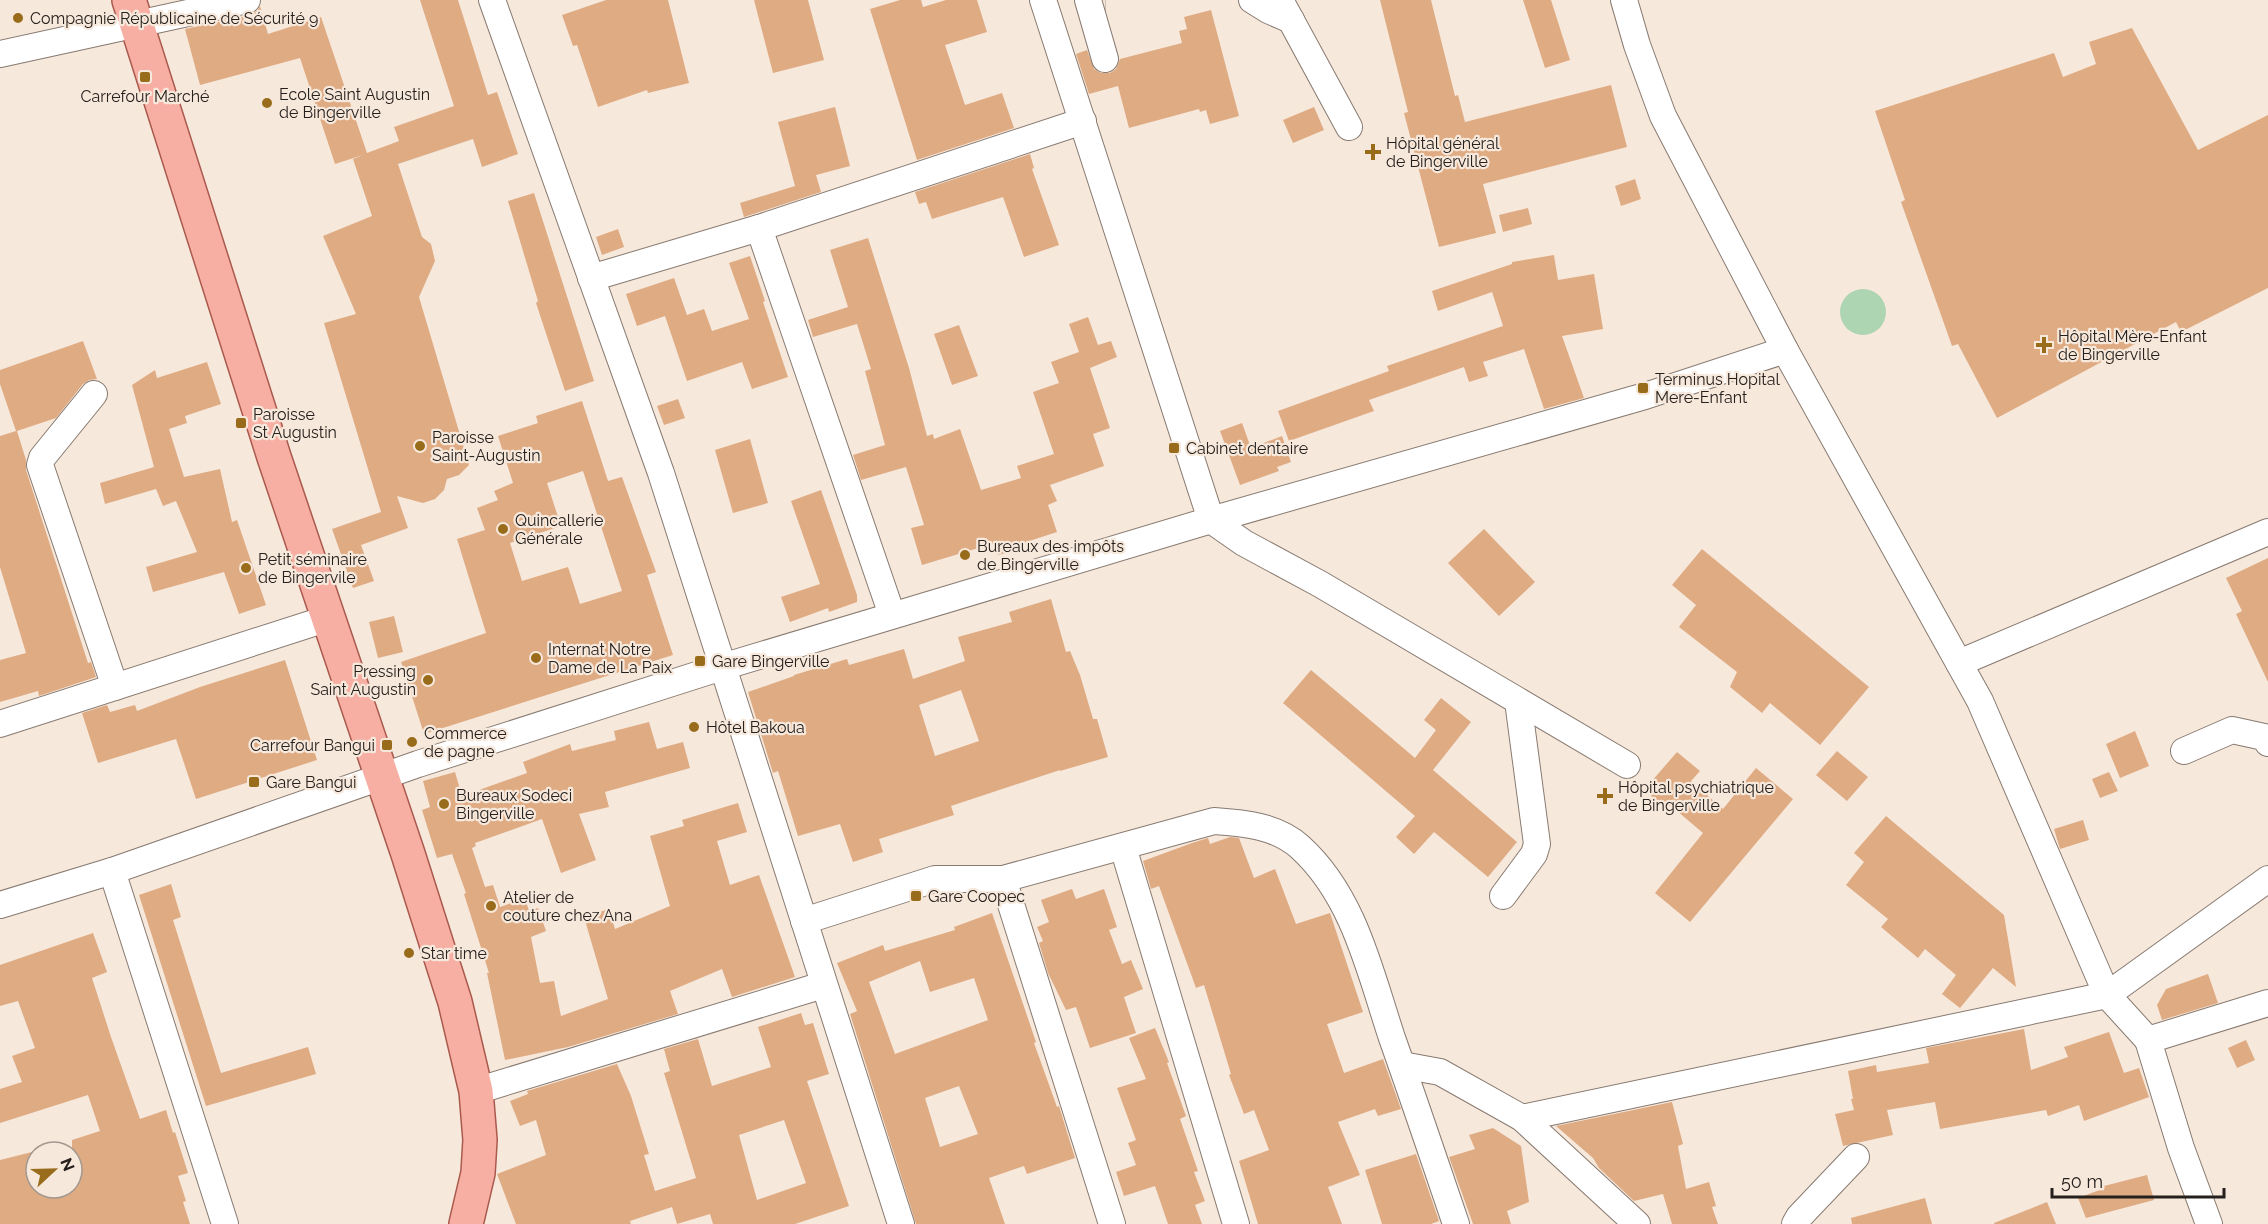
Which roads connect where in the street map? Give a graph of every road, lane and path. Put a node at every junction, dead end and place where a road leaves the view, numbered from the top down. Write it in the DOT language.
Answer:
graph roads {
  1 [pos="247,0"];
  2 [pos="492,0"];
  3 [pos="1044,0"];
  4 [pos="1252,0"];
  5 [pos="1624,0"];
  6 [pos="1094,2"];
  7 [pos="1286,10"];
  8 [pos="133,13"];
  9 [pos="0,54"];
  10 [pos="1105,59"];
  11 [pos="1083,121"];
  12 [pos="1349,128"];
  13 [pos="759,228"];
  14 [pos="591,278"];
  15 [pos="1785,350"];
  16 [pos="94,394"];
  17 [pos="1211,520"];
  18 [pos="2268,532"];
  19 [pos="892,615"];
  20 [pos="329,618"];
  21 [pos="1959,663"];
  22 [pos="722,667"];
  23 [pos="115,687"];
  24 [pos="1518,701"];
  25 [pos="0,724"];
  26 [pos="2268,743"];
  27 [pos="2184,751"];
  28 [pos="1627,765"];
  29 [pos="382,776"];
  30 [pos="1123,846"];
  31 [pos="112,871"];
  32 [pos="1003,879"];
  33 [pos="2268,879"];
  34 [pos="1503,896"];
  35 [pos="0,905"];
  36 [pos="804,921"];
  37 [pos="823,985"];
  38 [pos="2107,995"];
  39 [pos="2268,1003"];
  40 [pos="2148,1040"];
  41 [pos="1401,1065"];
  42 [pos="476,1091"];
  43 [pos="1522,1118"];
  44 [pos="1856,1157"];
  45 [pos="225,1224"];
  46 [pos="466,1224"];
  47 [pos="901,1224"];
  48 [pos="1112,1224"];
  49 [pos="1236,1224"];
  50 [pos="1456,1224"];
  51 [pos="1637,1224"];
  52 [pos="1795,1224"];
  53 [pos="2209,1224"];
  1 -- 8 [label="street"];
  2 -- 14 [label="street"];
  3 -- 11 [label="street"];
  4 -- 7 [label="street"];
  5 -- 15 [label="street"];
  6 -- 10 [label="street"];
  7 -- 12 [label="street"];
  8 -- 9 [label="street"];
  8 -- 20 [label="main road"];
  11 -- 13 [label="street"];
  11 -- 17 [label="street"];
  13 -- 14 [label="street"];
  13 -- 19 [label="street"];
  14 -- 22 [label="street"];
  15 -- 17 [label="street"];
  15 -- 21 [label="street"];
  16 -- 23 [label="street"];
  17 -- 19 [label="street"];
  17 -- 24 [label="street"];
  18 -- 21 [label="street"];
  19 -- 22 [label="street"];
  20 -- 23 [label="street"];
  20 -- 29 [label="main road"];
  21 -- 38 [label="street"];
  22 -- 29 [label="street"];
  22 -- 36 [label="street"];
  23 -- 25 [label="street"];
  24 -- 28 [label="street"];
  24 -- 34 [label="street"];
  26 -- 27 [label="street"];
  29 -- 31 [label="street"];
  29 -- 42 [label="main road"];
  30 -- 32 [label="street"];
  30 -- 41 [label="street"];
  30 -- 49 [label="street"];
  31 -- 35 [label="street"];
  31 -- 45 [label="street"];
  32 -- 36 [label="street"];
  32 -- 48 [label="street"];
  33 -- 38 [label="street"];
  36 -- 37 [label="street"];
  37 -- 42 [label="street"];
  37 -- 47 [label="street"];
  38 -- 40 [label="street"];
  38 -- 43 [label="street"];
  39 -- 40 [label="street"];
  40 -- 53 [label="street"];
  41 -- 43 [label="street"];
  41 -- 50 [label="street"];
  42 -- 46 [label="main road"];
  43 -- 51 [label="street"];
  44 -- 52 [label="street"];
}
